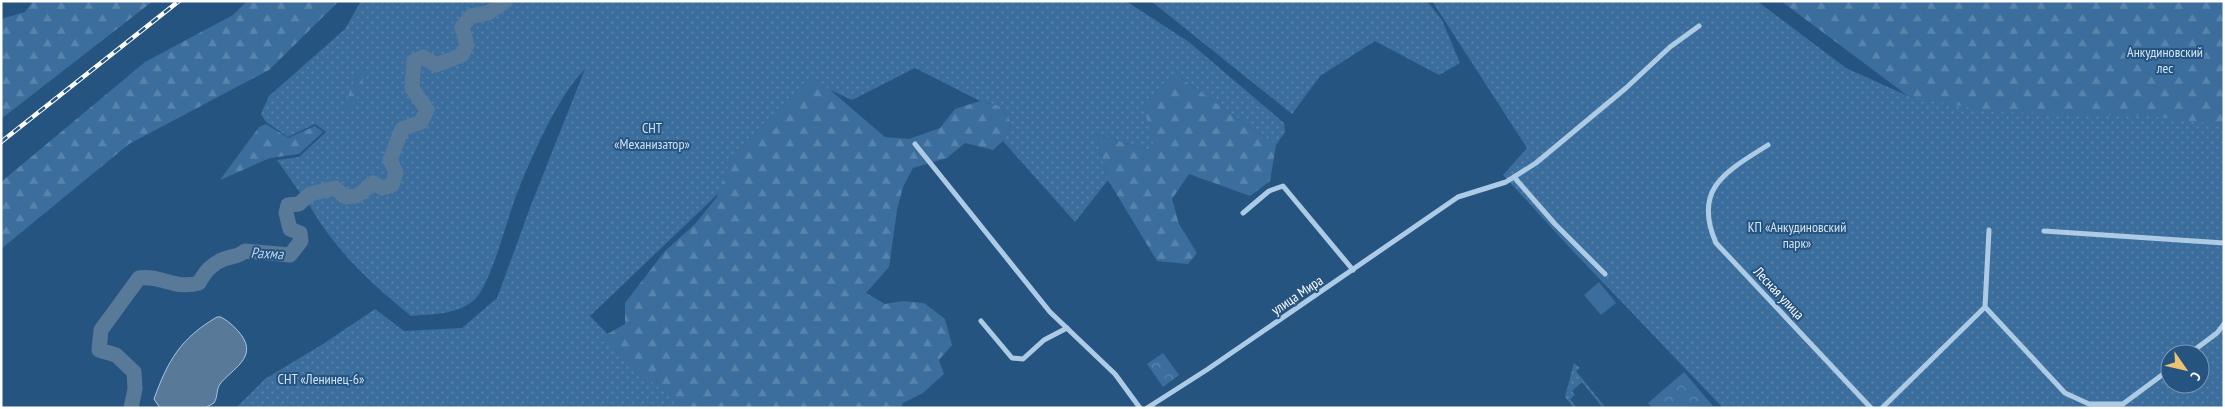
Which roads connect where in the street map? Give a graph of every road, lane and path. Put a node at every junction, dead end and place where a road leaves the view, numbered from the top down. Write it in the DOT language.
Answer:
graph roads {
  1 [pos="1699,26"];
  2 [pos="914,144"];
  3 [pos="1768,145"];
  4 [pos="1514,177"];
  5 [pos="1243,213"];
  6 [pos="1989,230"];
  7 [pos="2044,230"];
  8 [pos="2224,243"];
  9 [pos="1353,270"];
  10 [pos="1605,274"];
  11 [pos="1985,307"];
  12 [pos="981,321"];
  13 [pos="2224,324"];
  14 [pos="1067,328"];
  15 [pos="2204,344"];
  16 [pos="2160,376"];
  17 [pos="1140,408"];
  18 [pos="1147,408"];
  19 [pos="1871,408"];
  20 [pos="1882,408"];
  1 -- 4 [label="street, улица Мира"];
  2 -- 14 [label="street"];
  3 -- 19 [label="street, Лесная улица"];
  4 -- 9 [label="street, улица Мира"];
  4 -- 10 [label="street"];
  5 -- 9 [label="street"];
  6 -- 11 [label="street"];
  7 -- 8 [label="street"];
  9 -- 18 [label="street, улица Мира"];
  11 -- 16 [label="street"];
  11 -- 20 [label="street"];
  12 -- 14 [label="street"];
  13 -- 15 [label="street"];
  14 -- 17 [label="street"];
}
